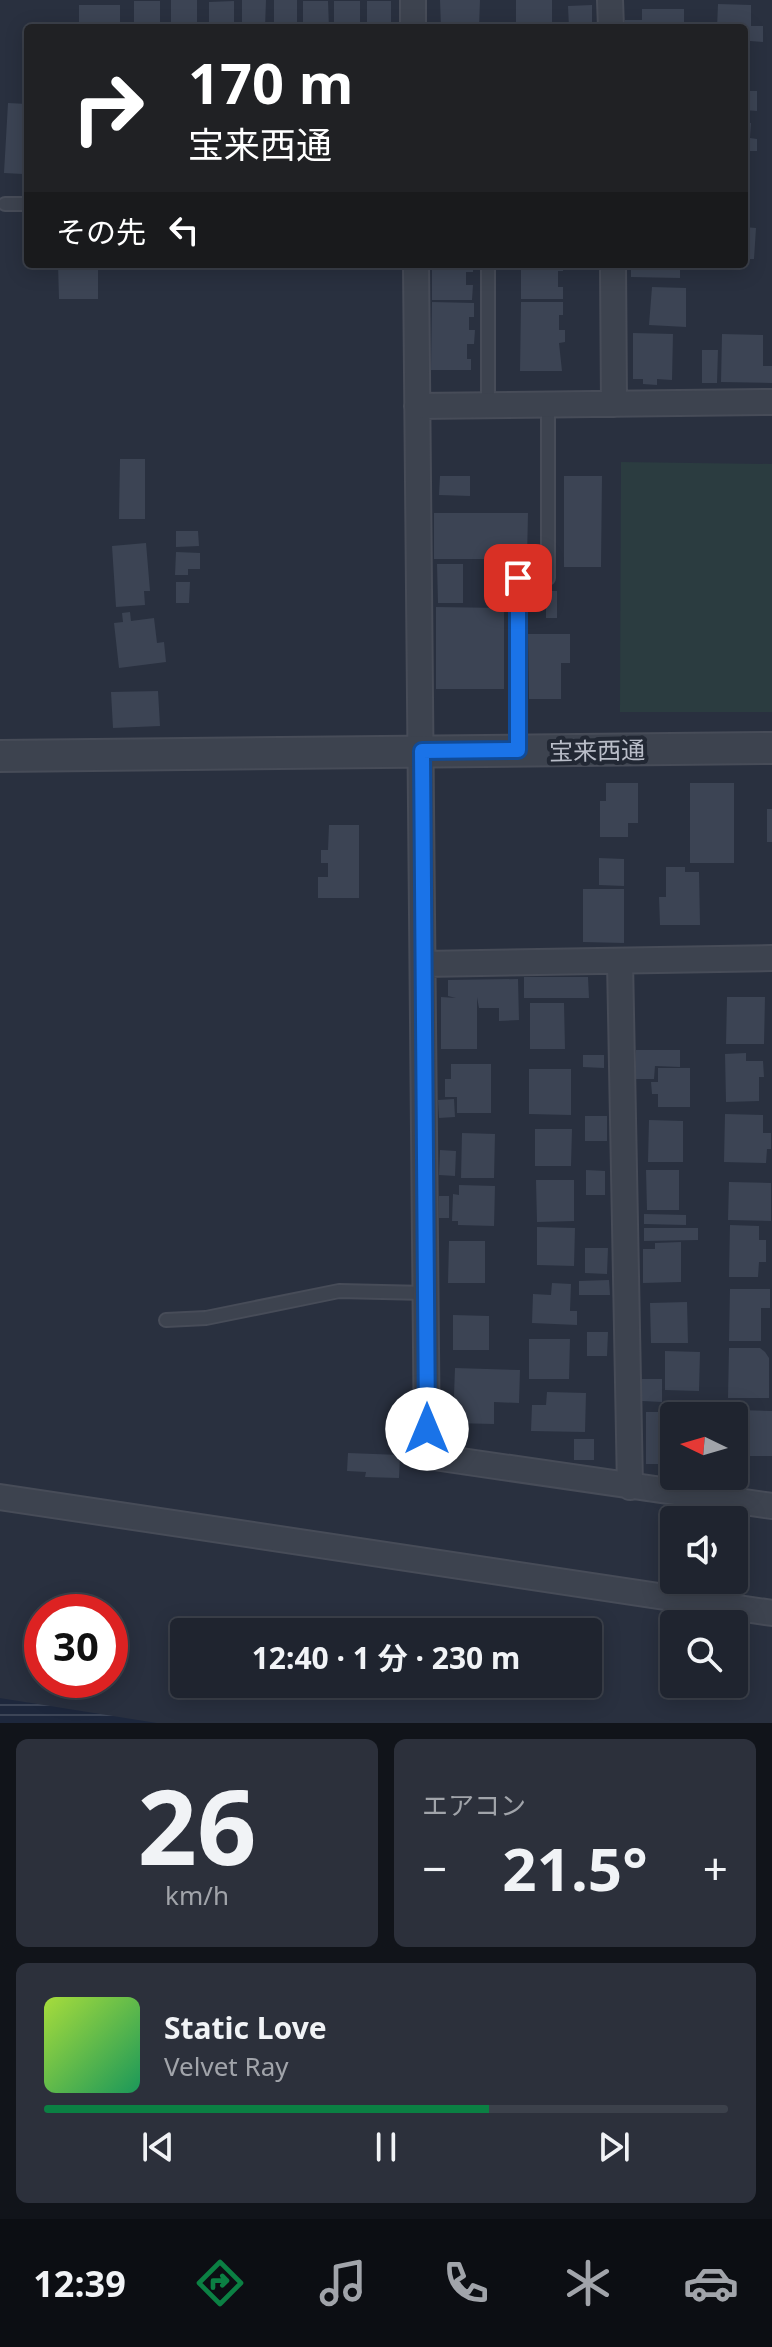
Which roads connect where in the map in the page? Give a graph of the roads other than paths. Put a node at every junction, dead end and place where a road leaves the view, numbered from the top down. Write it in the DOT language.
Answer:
graph roads {
  1 [pos="413,0"];
  2 [pos="610,0"];
  3 [pos="413,24"];
  4 [pos="611,24"];
  5 [pos="5,204"];
  6 [pos="24,204"];
  7 [pos="416,268"];
  8 [pos="488,268"];
  9 [pos="613,268"];
  10 [pos="772,402"];
  11 [pos="614,404"];
  12 [pos="488,405"];
  13 [pos="548,405"];
  14 [pos="417,406"];
  15 [pos="772,748"];
  16 [pos="518,750"];
  17 [pos="422,751"];
  18 [pos="0,756"];
  19 [pos="772,958"];
  20 [pos="620,961"];
  21 [pos="423,964"];
  22 [pos="426,1293"];
  23 [pos="166,1320"];
  24 [pos="630,1487"];
  25 [pos="0,1497"];
  26 [pos="772,1506"];
  27 [pos="772,1613"];
  1 -- 3 [label="street"];
  2 -- 4 [label="street"];
  5 -- 6 [label="lane"];
  7 -- 14 [label="street"];
  8 -- 12 [label="lane"];
  9 -- 11 [label="street"];
  10 -- 11 [label="street"];
  11 -- 13 [label="street"];
  12 -- 13 [label="street"];
  12 -- 14 [label="street"];
  13 -- 16 [label="lane"];
  14 -- 17 [label="street"];
  15 -- 16 [label="street, 宝来西通"];
  16 -- 17 [label="street, 宝来西通"];
  17 -- 18 [label="street, 宝来西通"];
  17 -- 21 [label="street"];
  19 -- 20 [label="street"];
  20 -- 21 [label="street"];
  20 -- 24 [label="street"];
  21 -- 22 [label="street"];
  22 -- 23 [label="lane"];
  22 -- 24 [label="street"];
  24 -- 26 [label="street"];
  25 -- 27 [label="street"];
}
